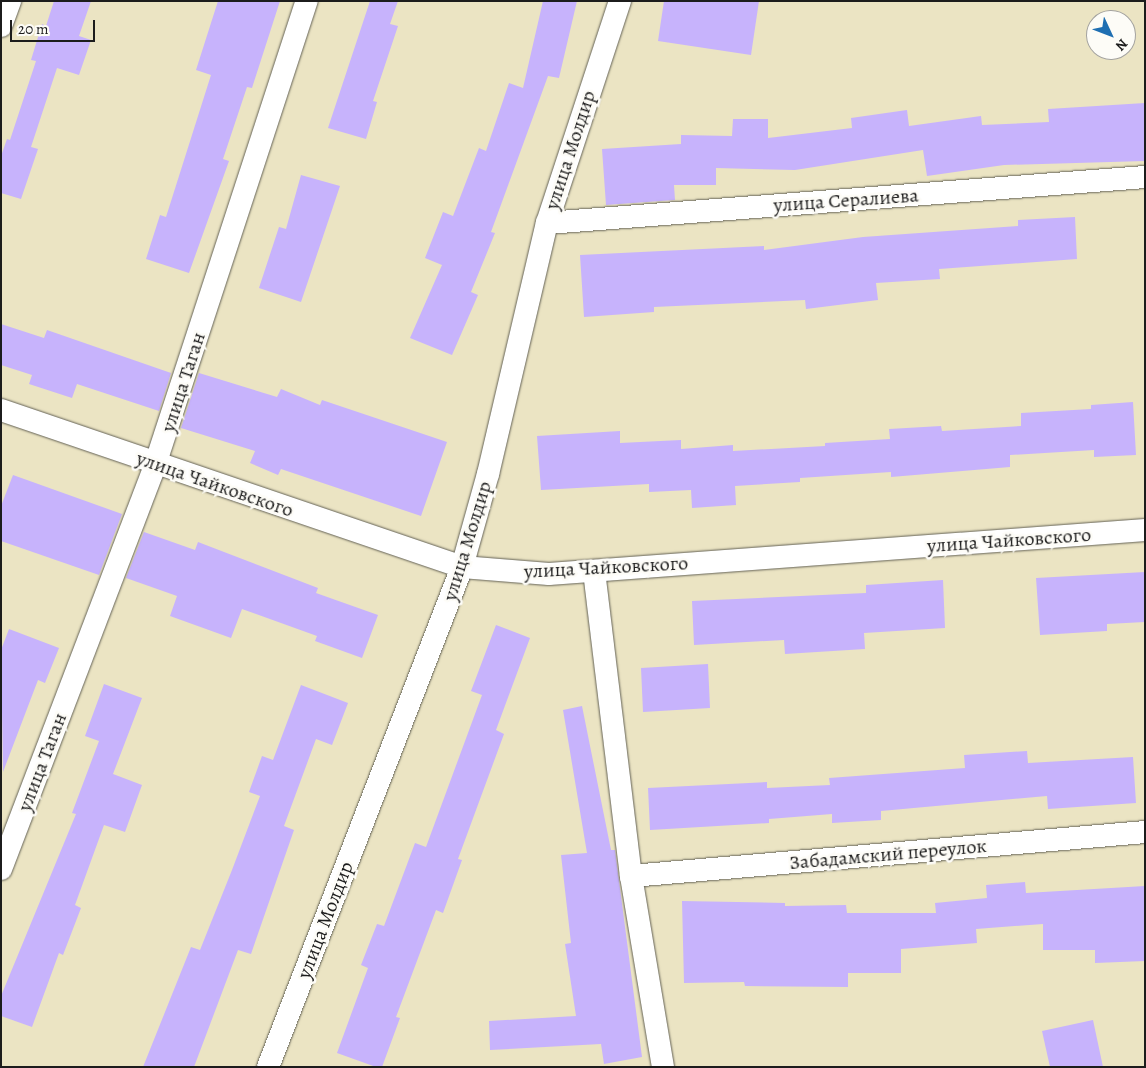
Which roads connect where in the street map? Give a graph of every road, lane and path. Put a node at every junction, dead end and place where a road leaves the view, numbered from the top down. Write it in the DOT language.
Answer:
graph roads {
  1 [pos="10,1"];
  2 [pos="307,1"];
  3 [pos="620,1"];
  4 [pos="1,26"];
  5 [pos="1145,176"];
  6 [pos="547,223"];
  7 [pos="1,410"];
  8 [pos="156,464"];
  9 [pos="1145,530"];
  10 [pos="462,567"];
  11 [pos="594,571"];
  12 [pos="1145,832"];
  13 [pos="1,869"];
  14 [pos="631,876"];
  15 [pos="275,1065"];
  16 [pos="662,1067"];
  1 -- 4 [label="street"];
  2 -- 8 [label="street, улица Таган"];
  3 -- 6 [label="street, улица Молдир"];
  5 -- 6 [label="street, улица Сералиева"];
  6 -- 10 [label="street, улица Молдир"];
  7 -- 8 [label="street, улица Чайковского"];
  8 -- 10 [label="street, улица Чайковского"];
  8 -- 13 [label="street, улица Таган"];
  9 -- 11 [label="street, улица Чайковского"];
  10 -- 11 [label="street, улица Чайковского"];
  10 -- 15 [label="street, улица Молдир"];
  11 -- 14 [label="street"];
  12 -- 14 [label="street, Забадамский переулок"];
  14 -- 16 [label="street"];
}
